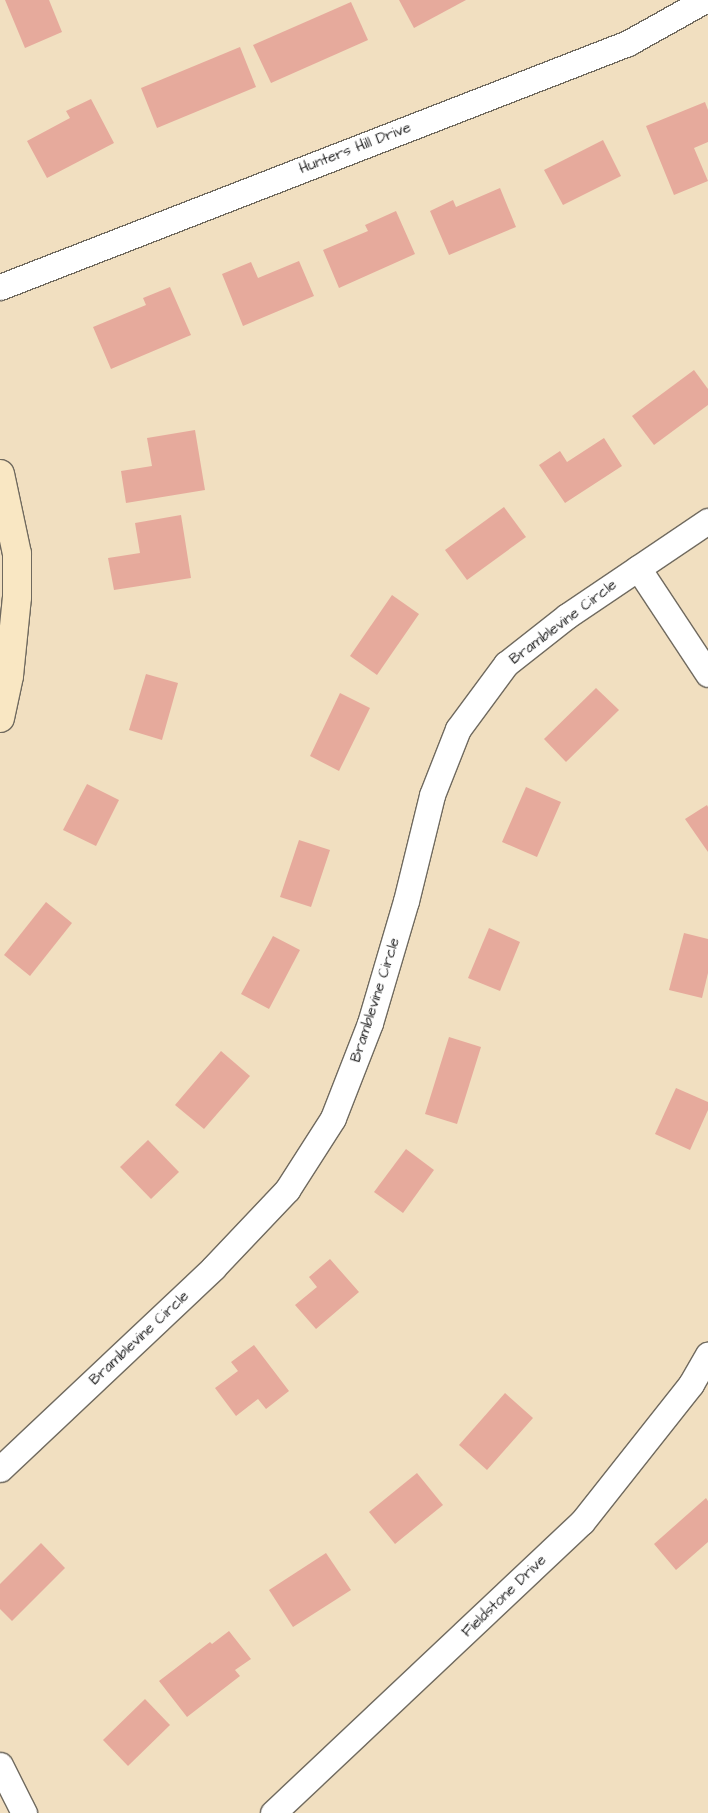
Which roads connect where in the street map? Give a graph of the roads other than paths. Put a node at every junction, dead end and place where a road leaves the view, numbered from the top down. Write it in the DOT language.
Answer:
graph roads {
  1 [pos="705,0"];
  2 [pos="0,287"];
  3 [pos="0,474"];
  4 [pos="708,521"];
  5 [pos="638,568"];
  6 [pos="708,674"];
  7 [pos="0,718"];
  8 [pos="708,1355"];
  9 [pos="700,1389"];
  10 [pos="0,1470"];
  11 [pos="0,1765"];
  12 [pos="24,1813"];
  13 [pos="273,1813"];
  1 -- 2 [label="street, Hunters Hill Drive"];
  3 -- 7 [label="street"];
  4 -- 5 [label="street, Bramblevine Circle"];
  5 -- 6 [label="street"];
  5 -- 10 [label="street, Bramblevine Circle"];
  8 -- 9 [label="street, Fieldstone Drive"];
  9 -- 13 [label="street, Fieldstone Drive"];
  11 -- 12 [label="street"];
}
